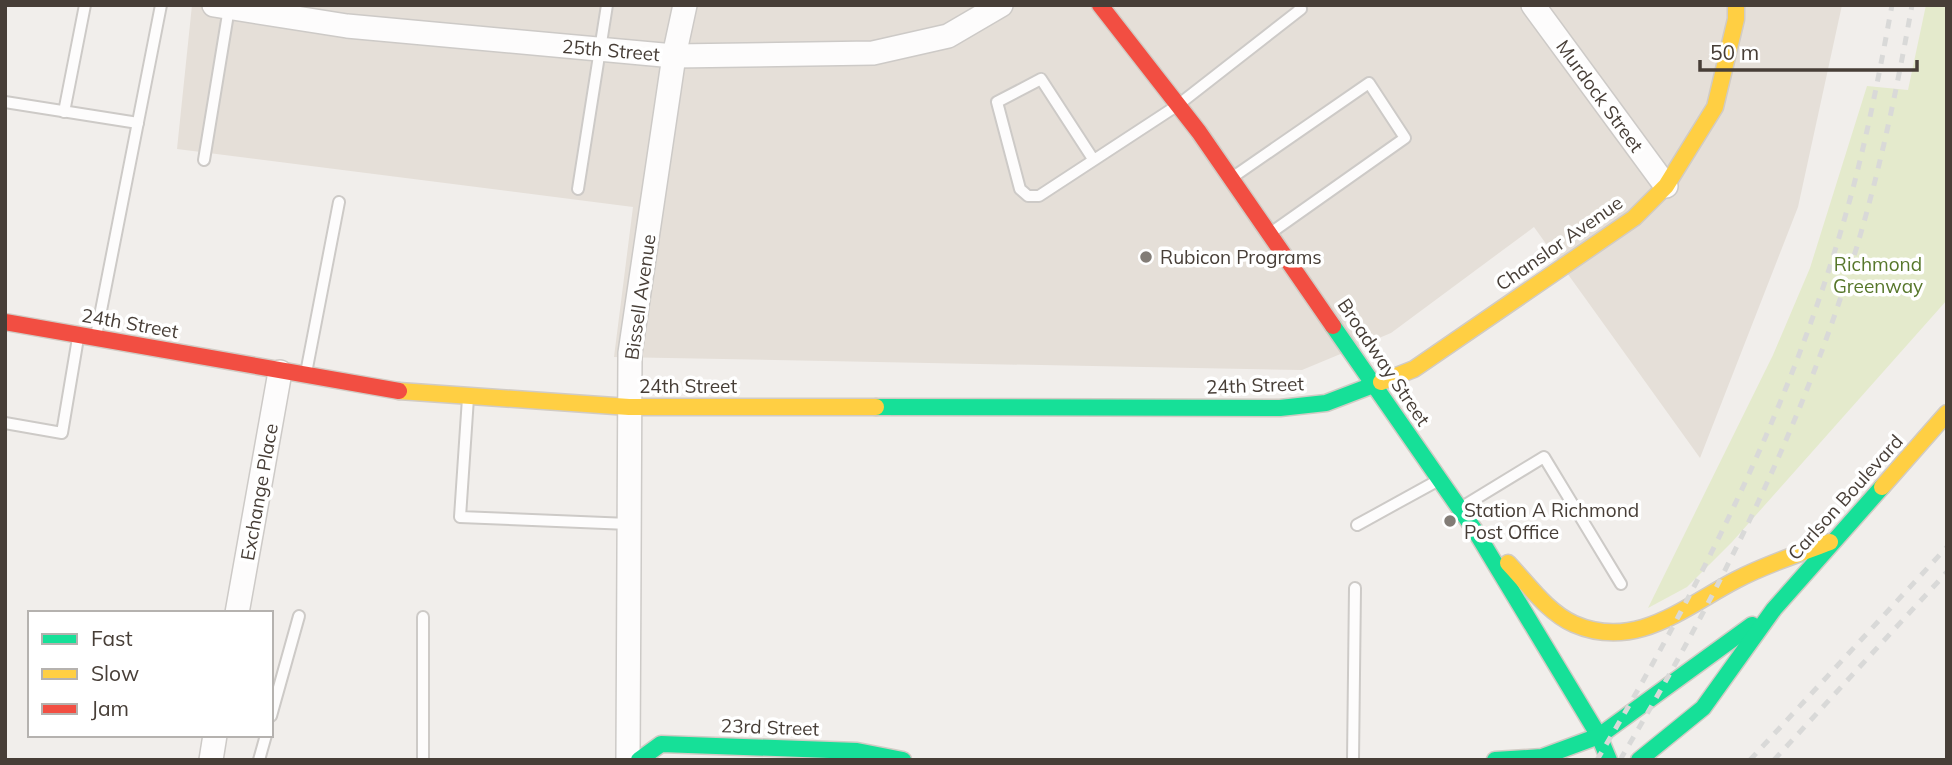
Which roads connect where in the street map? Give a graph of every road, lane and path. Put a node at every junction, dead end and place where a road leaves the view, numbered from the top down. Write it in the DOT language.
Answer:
graph roads {
  1 [pos="85,5"];
  2 [pos="161,5"];
  3 [pos="607,5"];
  4 [pos="685,5"];
  5 [pos="1001,5"];
  6 [pos="1100,5"];
  7 [pos="1299,5"];
  8 [pos="1533,5"];
  9 [pos="1736,5"];
  10 [pos="221,6"];
  11 [pos="600,49"];
  12 [pos="674,56"];
  13 [pos="5,102"];
  14 [pos="1178,105"];
  15 [pos="64,112"];
  16 [pos="138,123"];
  17 [pos="1093,159"];
  18 [pos="204,160"];
  19 [pos="1231,178"];
  20 [pos="1666,186"];
  21 [pos="578,189"];
  22 [pos="339,202"];
  23 [pos="1269,233"];
  24 [pos="5,322"];
  25 [pos="78,335"];
  26 [pos="96,338"];
  27 [pos="280,372"];
  28 [pos="305,375"];
  29 [pos="1374,383"];
  30 [pos="468,397"];
  31 [pos="629,407"];
  32 [pos="1947,413"];
  33 [pos="5,424"];
  34 [pos="1439,480"];
  35 [pos="1460,509"];
  36 [pos="629,524"];
  37 [pos="1357,525"];
  38 [pos="1476,532"];
  39 [pos="1834,540"];
  40 [pos="1621,584"];
  41 [pos="1354,589"];
  42 [pos="1774,609"];
  43 [pos="237,611"];
  44 [pos="299,616"];
  45 [pos="423,617"];
  46 [pos="273,709"];
  47 [pos="1599,736"];
  48 [pos="215,737"];
  49 [pos="265,737"];
  50 [pos="211,760"];
  51 [pos="259,760"];
  52 [pos="423,760"];
  53 [pos="628,760"];
  54 [pos="639,760"];
  55 [pos="903,760"];
  56 [pos="1353,760"];
  57 [pos="1496,760"];
  58 [pos="1609,760"];
  59 [pos="1639,760"];
  1 -- 15 [label="lane"];
  2 -- 16 [label="lane"];
  3 -- 11 [label="lane"];
  4 -- 12 [label="street, Bissell Avenue"];
  5 -- 12 [label="street, 25th Street"];
  6 -- 14 [label="street, Broadway Street"];
  7 -- 14 [label="lane"];
  8 -- 20 [label="street, Murdock Street"];
  9 -- 20 [label="street, Chanslor Avenue"];
  10 -- 11 [label="street, 25th Street"];
  10 -- 18 [label="lane"];
  11 -- 12 [label="street, 25th Street"];
  11 -- 21 [label="lane"];
  12 -- 31 [label="street, Bissell Avenue"];
  13 -- 15 [label="lane"];
  14 -- 17 [label="lane"];
  14 -- 19 [label="street, Broadway Street"];
  15 -- 16 [label="lane"];
  16 -- 26 [label="lane"];
  17 -- 17 [label="lane"];
  19 -- 23 [label="street, Broadway Street"];
  19 -- 23 [label="lane"];
  20 -- 29 [label="street, Chanslor Avenue"];
  22 -- 28 [label="lane"];
  23 -- 29 [label="street, Broadway Street"];
  24 -- 25 [label="street, 24th Street"];
  25 -- 26 [label="street, 24th Street"];
  25 -- 33 [label="lane"];
  26 -- 27 [label="street, 24th Street"];
  27 -- 28 [label="street, 24th Street"];
  27 -- 43 [label="street, Exchange Place"];
  28 -- 30 [label="street, 24th Street"];
  29 -- 31 [label="street, 24th Street"];
  29 -- 34 [label="street, Broadway Street"];
  30 -- 31 [label="street, 24th Street"];
  30 -- 36 [label="lane"];
  31 -- 36 [label="street, Bissell Avenue"];
  32 -- 39 [label="street, Carlson Boulevard"];
  34 -- 35 [label="street, Broadway Street"];
  34 -- 37 [label="lane"];
  35 -- 38 [label="street, Broadway Street"];
  35 -- 40 [label="lane"];
  36 -- 53 [label="street, Bissell Avenue"];
  38 -- 39 [label="street"];
  38 -- 47 [label="street, Broadway Street"];
  39 -- 42 [label="street, Carlson Boulevard"];
  41 -- 56 [label="lane"];
  42 -- 47 [label="street, Carlson Boulevard"];
  42 -- 59 [label="street, Carlson Boulevard"];
  44 -- 46 [label="lane"];
  45 -- 52 [label="lane"];
  47 -- 57 [label="street"];
  47 -- 58 [label="street, Broadway Street"];
  48 -- 50 [label="street"];
  49 -- 51 [label="lane"];
  54 -- 55 [label="street, 23rd Street"];
}
